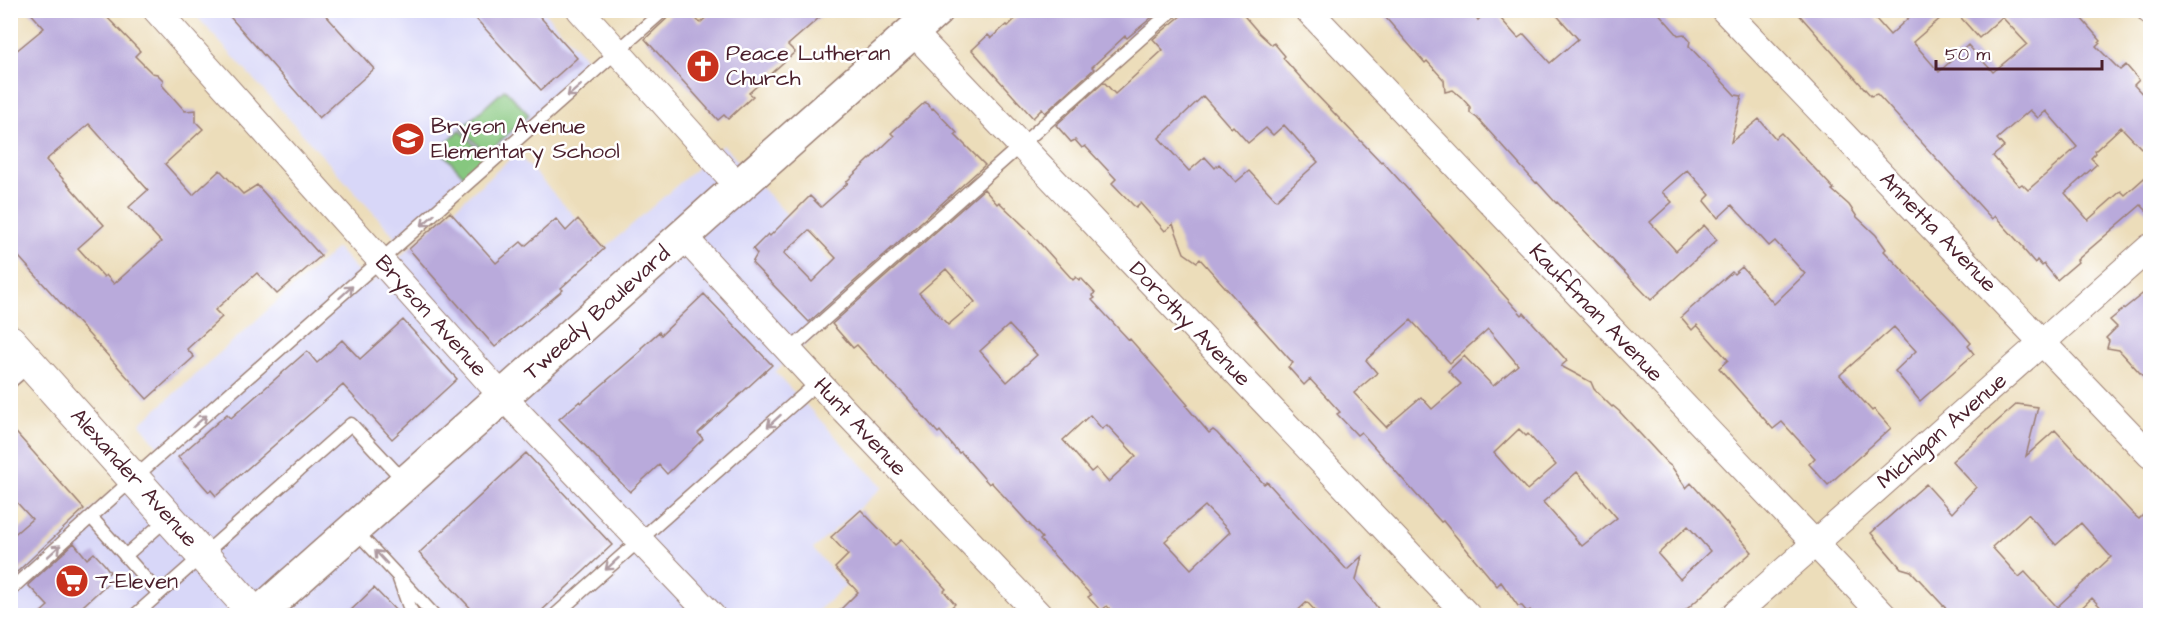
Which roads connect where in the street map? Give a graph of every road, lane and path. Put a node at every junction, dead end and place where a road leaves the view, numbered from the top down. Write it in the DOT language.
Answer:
graph roads {
  1 [pos="156,10"];
  2 [pos="580,10"];
  3 [pos="937,10"];
  4 [pos="1173,10"];
  5 [pos="1308,10"];
  6 [pos="1724,10"];
  7 [pos="659,12"];
  8 [pos="913,32"];
  9 [pos="618,53"];
  10 [pos="1021,147"];
  11 [pos="739,187"];
  12 [pos="683,236"];
  13 [pos="2151,247"];
  14 [pos="381,261"];
  15 [pos="10,341"];
  16 [pos="2043,341"];
  17 [pos="789,351"];
  18 [pos="21,373"];
  19 [pos="818,382"];
  20 [pos="503,397"];
  21 [pos="2151,455"];
  22 [pos="134,478"];
  23 [pos="406,483"];
  24 [pos="91,517"];
  25 [pos="168,517"];
  26 [pos="354,529"];
  27 [pos="640,540"];
  28 [pos="1816,543"];
  29 [pos="203,555"];
  30 [pos="125,556"];
  31 [pos="398,577"];
  32 [pos="10,590"];
  33 [pos="159,594"];
  34 [pos="134,615"];
  35 [pos="256,615"];
  36 [pos="416,615"];
  37 [pos="435,615"];
  38 [pos="554,615"];
  39 [pos="712,615"];
  40 [pos="1040,615"];
  41 [pos="1468,615"];
  42 [pos="1733,615"];
  43 [pos="1884,615"];
  1 -- 14 [label="street, Bryson Avenue"];
  2 -- 9 [label="street"];
  3 -- 8 [label="main road, Tweedy Boulevard"];
  4 -- 10 [label="lane"];
  5 -- 28 [label="street, Kauffman Avenue"];
  6 -- 16 [label="street, Annetta Avenue"];
  7 -- 9 [label="lane"];
  8 -- 10 [label="street, Dorothy Avenue"];
  8 -- 11 [label="main road, Tweedy Boulevard"];
  9 -- 11 [label="street"];
  9 -- 14 [label="lane, one-way"];
  10 -- 17 [label="lane"];
  10 -- 41 [label="street, Dorothy Avenue"];
  11 -- 12 [label="main road, Tweedy Boulevard"];
  12 -- 17 [label="street, Hunt Avenue"];
  12 -- 20 [label="main road, Tweedy Boulevard"];
  13 -- 16 [label="street, Michigan Avenue"];
  14 -- 20 [label="street, Bryson Avenue"];
  22 -- 14 [label="lane, one-way"];
  15 -- 18 [label="street, Alexander Avenue"];
  16 -- 21 [label="street, Annetta Avenue"];
  16 -- 28 [label="street, Michigan Avenue"];
  17 -- 19 [label="street, Hunt Avenue"];
  18 -- 22 [label="street, Alexander Avenue"];
  19 -- 27 [label="lane, one-way"];
  19 -- 40 [label="street, Hunt Avenue"];
  20 -- 23 [label="main road, Tweedy Boulevard"];
  20 -- 27 [label="street, Bryson Avenue"];
  22 -- 24 [label="lane"];
  22 -- 25 [label="street, Alexander Avenue"];
  23 -- 26 [label="main road, Tweedy Boulevard"];
  23 -- 29 [label="lane"];
  24 -- 30 [label="lane"];
  32 -- 24 [label="lane, one-way"];
  25 -- 29 [label="street, Alexander Avenue"];
  25 -- 30 [label="lane"];
  31 -- 26 [label="lane, one-way"];
  26 -- 35 [label="main road, Tweedy Boulevard"];
  27 -- 38 [label="lane, one-way"];
  27 -- 39 [label="street, Bryson Avenue"];
  28 -- 42 [label="street, Michigan Avenue"];
  28 -- 43 [label="street, Kauffman Avenue"];
  29 -- 33 [label="lane"];
  29 -- 35 [label="street, Alexander Avenue"];
  30 -- 33 [label="lane"];
  31 -- 36 [label="lane"];
  31 -- 37 [label="lane"];
  33 -- 34 [label="lane"];
}
